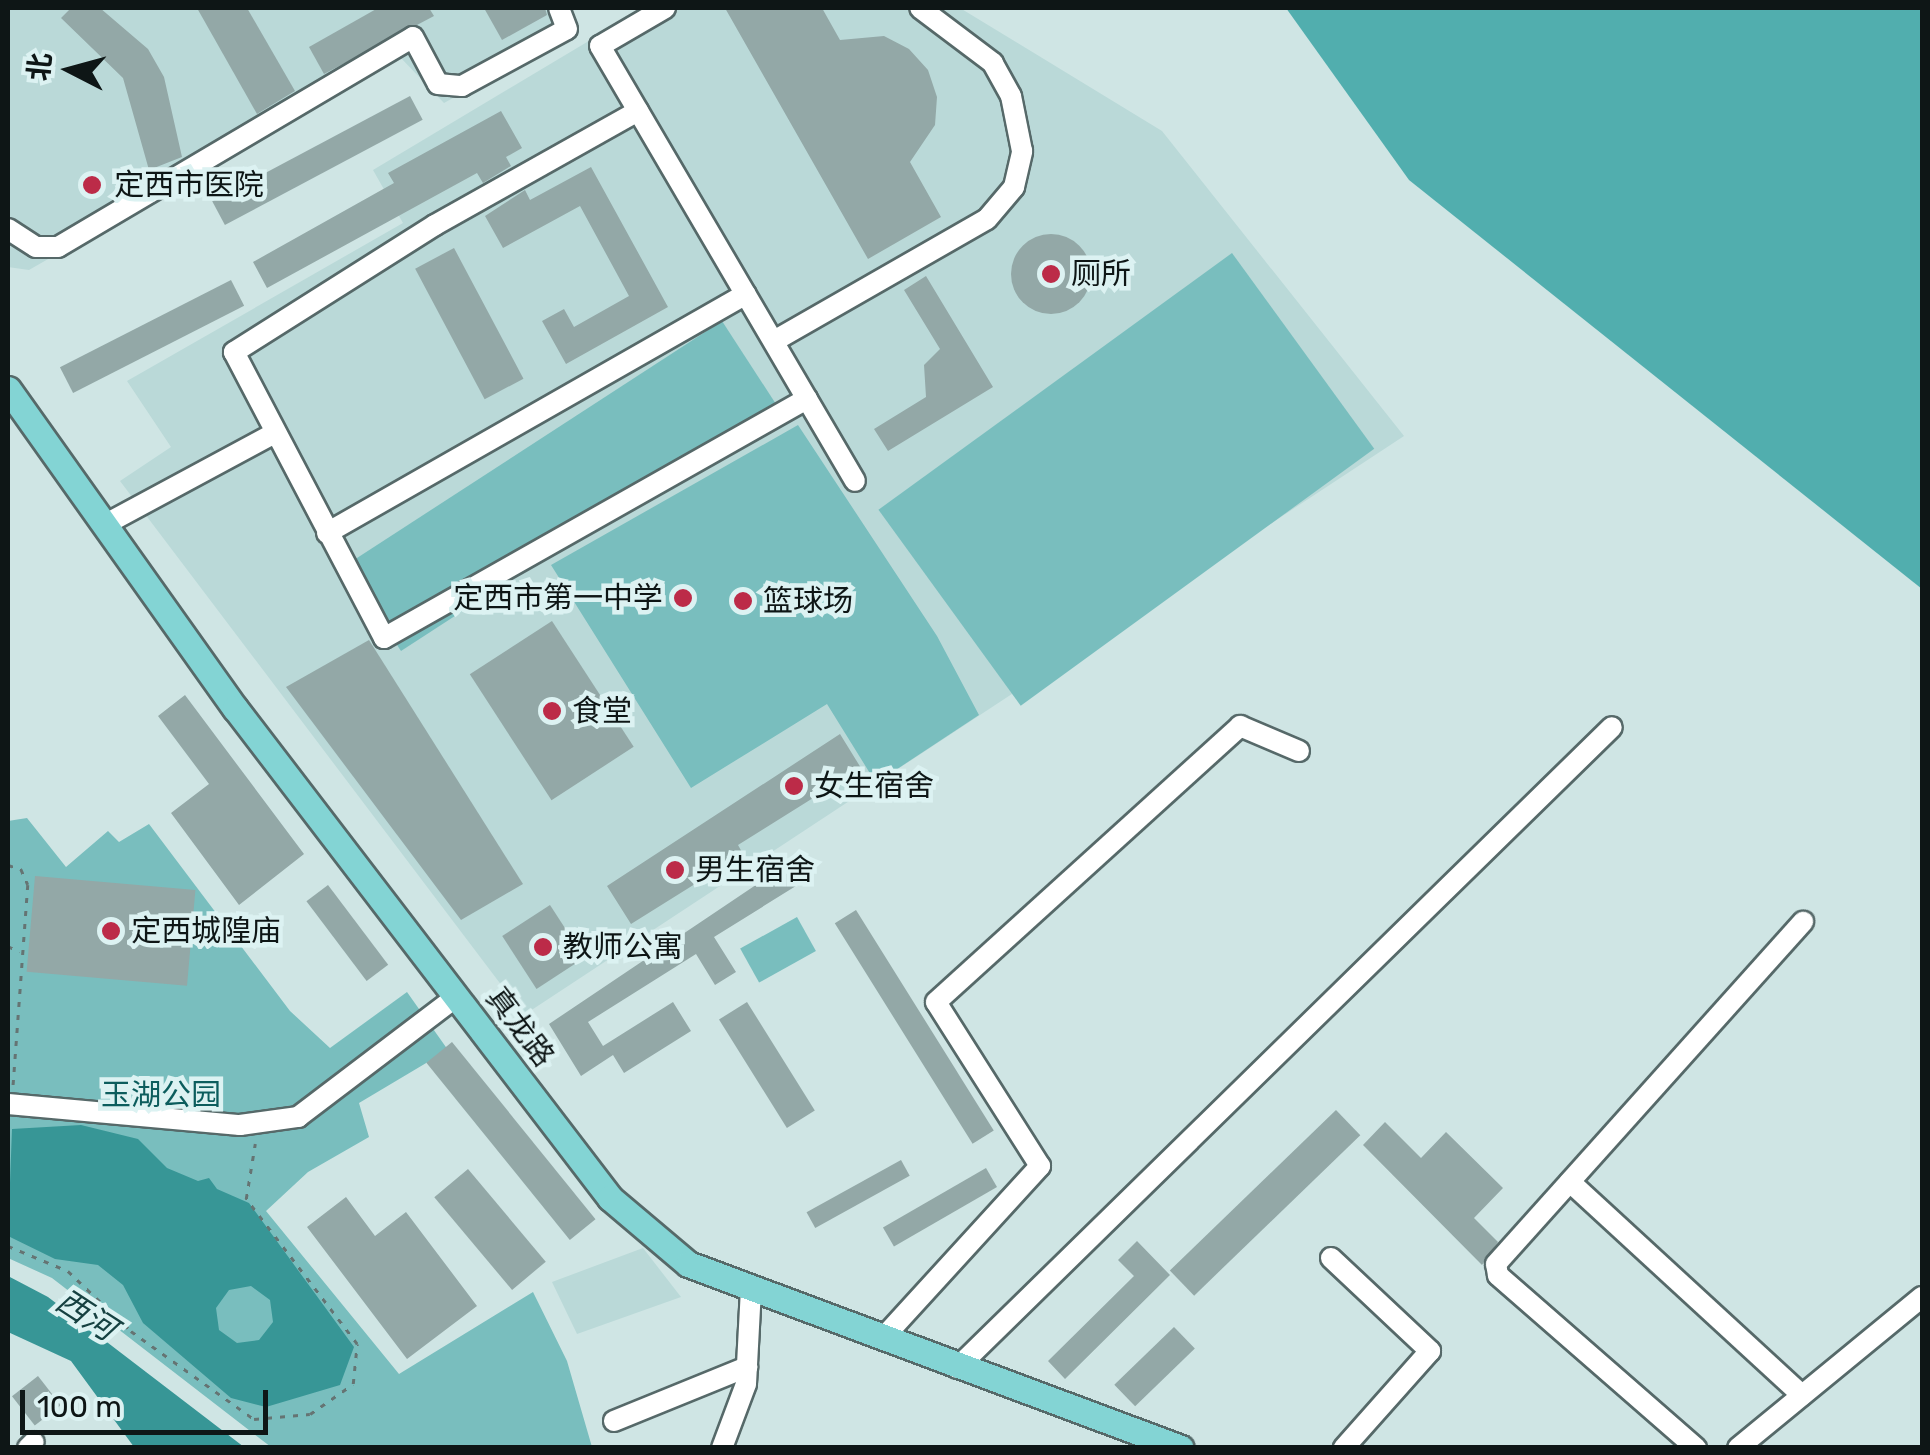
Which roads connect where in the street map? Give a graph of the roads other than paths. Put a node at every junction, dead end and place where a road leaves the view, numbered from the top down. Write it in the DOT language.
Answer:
graph roads {
  1 [pos="559,8"];
  2 [pos="665,8"];
  3 [pos="920,8"];
  4 [pos="638,110"];
  5 [pos="8,229"];
  6 [pos="746,294"];
  7 [pos="774,341"];
  8 [pos="8,389"];
  9 [pos="808,399"];
  10 [pos="274,433"];
  11 [pos="855,481"];
  12 [pos="104,524"];
  13 [pos="327,533"];
  14 [pos="1612,727"];
  15 [pos="1299,751"];
  16 [pos="1803,922"];
  17 [pos="456,996"];
  18 [pos="10,1104"];
  19 [pos="1570,1182"];
  20 [pos="1331,1258"];
  21 [pos="751,1288"];
  22 [pos="1922,1297"];
  23 [pos="883,1338"];
  24 [pos="747,1367"];
  25 [pos="957,1368"];
  26 [pos="1802,1396"];
  27 [pos="614,1420"];
  28 [pos="722,1448"];
  29 [pos="1181,1448"];
  30 [pos="1344,1448"];
  31 [pos="1696,1448"];
  32 [pos="1738,1448"];
  1 -- 5 [label="street"];
  2 -- 4 [label="street"];
  3 -- 7 [label="street"];
  4 -- 6 [label="street"];
  4 -- 10 [label="street"];
  6 -- 7 [label="street"];
  6 -- 13 [label="street"];
  7 -- 9 [label="street"];
  8 -- 12 [label="main road, 真龙路"];
  9 -- 11 [label="street"];
  9 -- 13 [label="street"];
  10 -- 12 [label="street"];
  10 -- 13 [label="street"];
  12 -- 17 [label="main road, 真龙路"];
  14 -- 25 [label="street"];
  15 -- 23 [label="street"];
  16 -- 19 [label="street"];
  17 -- 18 [label="street"];
  17 -- 21 [label="main road, 真龙路"];
  19 -- 26 [label="street"];
  19 -- 31 [label="street"];
  20 -- 30 [label="street"];
  21 -- 23 [label="main road, 真龙路"];
  21 -- 24 [label="street"];
  22 -- 26 [label="street"];
  23 -- 25 [label="main road, 真龙路"];
  24 -- 27 [label="street"];
  24 -- 28 [label="street"];
  25 -- 29 [label="main road, 真龙路"];
  26 -- 32 [label="street"];
}
